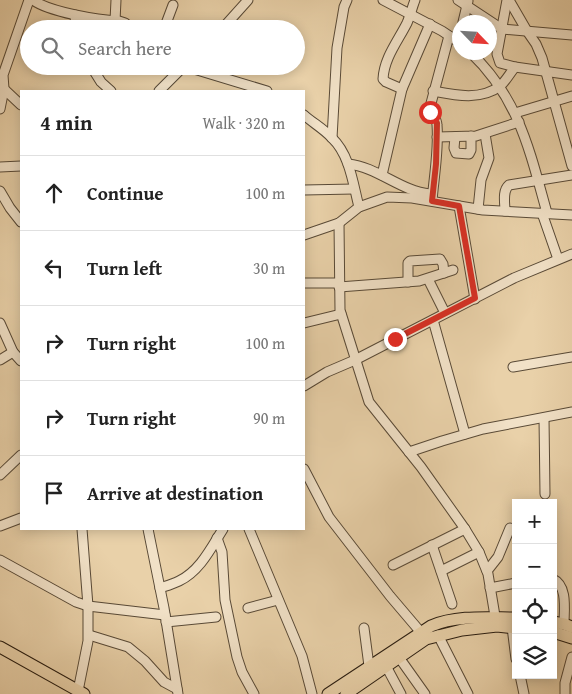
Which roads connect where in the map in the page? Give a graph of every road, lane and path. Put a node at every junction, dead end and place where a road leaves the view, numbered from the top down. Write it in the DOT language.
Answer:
graph roads {
  1 [pos="31,0"];
  2 [pos="116,0"];
  3 [pos="248,0"];
  4 [pos="347,0"];
  5 [pos="383,0"];
  6 [pos="415,0"];
  7 [pos="458,0"];
  8 [pos="508,0"];
  9 [pos="467,3"];
  10 [pos="172,5"];
  11 [pos="410,14"];
  12 [pos="75,15"];
  13 [pos="23,20"];
  14 [pos="75,20"];
  15 [pos="108,20"];
  16 [pos="115,20"];
  17 [pos="167,20"];
  18 [pos="230,20"];
  19 [pos="430,24"];
  20 [pos="20,27"];
  21 [pos="502,29"];
  22 [pos="527,32"];
  23 [pos="572,35"];
  24 [pos="449,36"];
  25 [pos="452,38"];
  26 [pos="478,60"];
  27 [pos="515,67"];
  28 [pos="2,70"];
  29 [pos="547,72"];
  30 [pos="96,75"];
  31 [pos="181,75"];
  32 [pos="215,75"];
  33 [pos="572,75"];
  34 [pos="500,86"];
  35 [pos="169,87"];
  36 [pos="4,89"];
  37 [pos="402,89"];
  38 [pos="110,90"];
  39 [pos="265,90"];
  40 [pos="433,91"];
  41 [pos="572,96"];
  42 [pos="555,101"];
  43 [pos="20,104"];
  44 [pos="0,109"];
  45 [pos="305,116"];
  46 [pos="517,118"];
  47 [pos="485,134"];
  48 [pos="471,136"];
  49 [pos="568,136"];
  50 [pos="437,137"];
  51 [pos="455,137"];
  52 [pos="332,138"];
  53 [pos="348,164"];
  54 [pos="0,166"];
  55 [pos="20,166"];
  56 [pos="572,166"];
  57 [pos="572,175"];
  58 [pos="386,177"];
  59 [pos="538,181"];
  60 [pos="354,189"];
  61 [pos="305,190"];
  62 [pos="0,191"];
  63 [pos="387,197"];
  64 [pos="432,198"];
  65 [pos="459,206"];
  66 [pos="359,207"];
  67 [pos="478,209"];
  68 [pos="505,211"];
  69 [pos="545,213"];
  70 [pos="572,215"];
  71 [pos="20,221"];
  72 [pos="339,223"];
  73 [pos="305,235"];
  74 [pos="572,254"];
  75 [pos="558,259"];
  76 [pos="428,279"];
  77 [pos="408,282"];
  78 [pos="305,283"];
  79 [pos="339,285"];
  80 [pos="475,298"];
  81 [pos="445,313"];
  82 [pos="341,314"];
  83 [pos="433,320"];
  84 [pos="0,323"];
  85 [pos="305,323"];
  86 [pos="13,352"];
  87 [pos="572,357"];
  88 [pos="20,359"];
  89 [pos="0,360"];
  90 [pos="355,360"];
  91 [pos="513,367"];
  92 [pos="305,385"];
  93 [pos="572,412"];
  94 [pos="544,418"];
  95 [pos="465,434"];
  96 [pos="409,452"];
  97 [pos="20,456"];
  98 [pos="305,471"];
  99 [pos="0,475"];
  100 [pos="545,494"];
  101 [pos="20,518"];
  102 [pos="0,526"];
  103 [pos="510,528"];
  104 [pos="465,529"];
  105 [pos="82,530"];
  106 [pos="148,530"];
  107 [pos="250,530"];
  108 [pos="220,532"];
  109 [pos="432,545"];
  110 [pos="479,552"];
  111 [pos="0,560"];
  112 [pos="393,565"];
  113 [pos="441,571"];
  114 [pos="487,571"];
  115 [pos="557,582"];
  116 [pos="512,584"];
  117 [pos="160,588"];
  118 [pos="490,588"];
  119 [pos="278,600"];
  120 [pos="452,604"];
  121 [pos="88,606"];
  122 [pos="248,608"];
  123 [pos="216,617"];
  124 [pos="166,618"];
  125 [pos="496,622"];
  126 [pos="512,624"];
  127 [pos="563,625"];
  128 [pos="364,628"];
  129 [pos="557,633"];
  130 [pos="88,635"];
  131 [pos="424,635"];
  132 [pos="438,635"];
  133 [pos="572,638"];
  134 [pos="0,647"];
  135 [pos="398,656"];
  136 [pos="572,657"];
  137 [pos="369,666"];
  138 [pos="386,666"];
  139 [pos="521,679"];
  140 [pos="178,692"];
  141 [pos="81,693"];
  142 [pos="254,694"];
  143 [pos="312,694"];
  144 [pos="328,694"];
  145 [pos="346,694"];
  146 [pos="401,694"];
  147 [pos="425,694"];
  148 [pos="468,694"];
  149 [pos="524,694"];
  150 [pos="565,694"];
  1 -- 12 [label="street"];
  1 -- 13 [label="street"];
  2 -- 16 [label="street"];
  3 -- 18 [label="street"];
  4 -- 52 [label="street"];
  5 -- 11 [label="street"];
  6 -- 11 [label="street"];
  7 -- 9 [label="street"];
  8 -- 21 [label="street"];
  8 -- 22 [label="street"];
  9 -- 21 [label="street"];
  10 -- 17 [label="street"];
  11 -- 19 [label="street"];
  11 -- 37 [label="street"];
  12 -- 14 [label="street"];
  12 -- 15 [label="street"];
  19 -- 24 [label="street"];
  19 -- 37 [label="street"];
  20 -- 28 [label="street"];
  21 -- 22 [label="street"];
  21 -- 27 [label="street"];
  22 -- 23 [label="street"];
  22 -- 29 [label="street"];
  24 -- 25 [label="street"];
  24 -- 40 [label="street"];
  26 -- 34 [label="street"];
  27 -- 29 [label="street"];
  27 -- 34 [label="street"];
  28 -- 36 [label="street"];
  29 -- 33 [label="street"];
  29 -- 42 [label="street"];
  30 -- 38 [label="street"];
  31 -- 35 [label="street"];
  32 -- 39 [label="street"];
  34 -- 40 [label="street"];
  34 -- 46 [label="street"];
  36 -- 43 [label="street"];
  36 -- 44 [label="street"];
  37 -- 58 [label="street"];
  40 -- 50 [label="street"];
  41 -- 42 [label="street"];
  42 -- 46 [label="street"];
  42 -- 49 [label="street"];
  45 -- 52 [label="street"];
  46 -- 47 [label="street"];
  46 -- 59 [label="street"];
  47 -- 48 [label="street"];
  47 -- 67 [label="street"];
  48 -- 51 [label="street"];
  48 -- 51 [label="street"];
  49 -- 56 [label="street"];
  50 -- 51 [label="street"];
  50 -- 64 [label="street"];
  52 -- 53 [label="street"];
  53 -- 58 [label="street"];
  53 -- 60 [label="street"];
  54 -- 55 [label="street"];
  57 -- 59 [label="street"];
  58 -- 63 [label="street"];
  58 -- 64 [label="street"];
  59 -- 68 [label="street"];
  59 -- 69 [label="street"];
  60 -- 61 [label="street"];
  60 -- 66 [label="street"];
  62 -- 71 [label="street"];
  63 -- 64 [label="street"];
  63 -- 66 [label="street"];
  64 -- 65 [label="street"];
  65 -- 67 [label="street"];
  65 -- 80 [label="street"];
  66 -- 72 [label="street"];
  67 -- 68 [label="street"];
  68 -- 69 [label="street"];
  69 -- 70 [label="street"];
  69 -- 75 [label="street"];
  72 -- 73 [label="street"];
  72 -- 79 [label="street"];
  74 -- 75 [label="street"];
  75 -- 80 [label="street"];
  76 -- 77 [label="street"];
  76 -- 77 [label="street"];
  76 -- 81 [label="street"];
  77 -- 79 [label="street"];
  78 -- 79 [label="street"];
  79 -- 82 [label="street"];
  80 -- 81 [label="street"];
  81 -- 83 [label="street"];
  82 -- 85 [label="street"];
  82 -- 90 [label="street"];
  83 -- 90 [label="street"];
  83 -- 95 [label="street"];
  84 -- 86 [label="street"];
  86 -- 88 [label="street"];
  86 -- 89 [label="street"];
  87 -- 91 [label="street"];
  90 -- 92 [label="street"];
  90 -- 96 [label="street"];
  93 -- 94 [label="street"];
  94 -- 95 [label="street"];
  94 -- 100 [label="street"];
  95 -- 96 [label="street"];
  96 -- 104 [label="street"];
  97 -- 99 [label="street"];
  98 -- 131 [label="street"];
  101 -- 102 [label="street"];
  103 -- 114 [label="street"];
  104 -- 109 [label="street"];
  104 -- 110 [label="street"];
  105 -- 121 [label="street"];
  106 -- 117 [label="street"];
  107 -- 119 [label="street"];
  108 -- 117 [label="street"];
  108 -- 142 [label="street"];
  109 -- 112 [label="street"];
  109 -- 113 [label="street"];
  110 -- 113 [label="street"];
  110 -- 114 [label="street"];
  111 -- 121 [label="street"];
  113 -- 120 [label="street"];
  114 -- 118 [label="street"];
  115 -- 127 [label="street"];
  116 -- 118 [label="street"];
  117 -- 124 [label="street"];
  118 -- 125 [label="street"];
  119 -- 122 [label="street"];
  119 -- 143 [label="street"];
  121 -- 124 [label="street"];
  121 -- 130 [label="street"];
  123 -- 124 [label="street"];
  124 -- 140 [label="street"];
  125 -- 126 [label="main road"];
  125 -- 131 [label="main road"];
  125 -- 132 [label="main road"];
  128 -- 137 [label="street"];
  129 -- 133 [label="main road"];
  130 -- 140 [label="street"];
  130 -- 141 [label="street"];
  131 -- 132 [label="main road"];
  131 -- 135 [label="main road"];
  131 -- 137 [label="main road"];
  132 -- 148 [label="street"];
  134 -- 141 [label="main road"];
  135 -- 138 [label="main road"];
  135 -- 147 [label="street"];
  136 -- 150 [label="street"];
  137 -- 144 [label="main road"];
  138 -- 145 [label="main road"];
  138 -- 146 [label="street"];
  139 -- 149 [label="street"];
}
